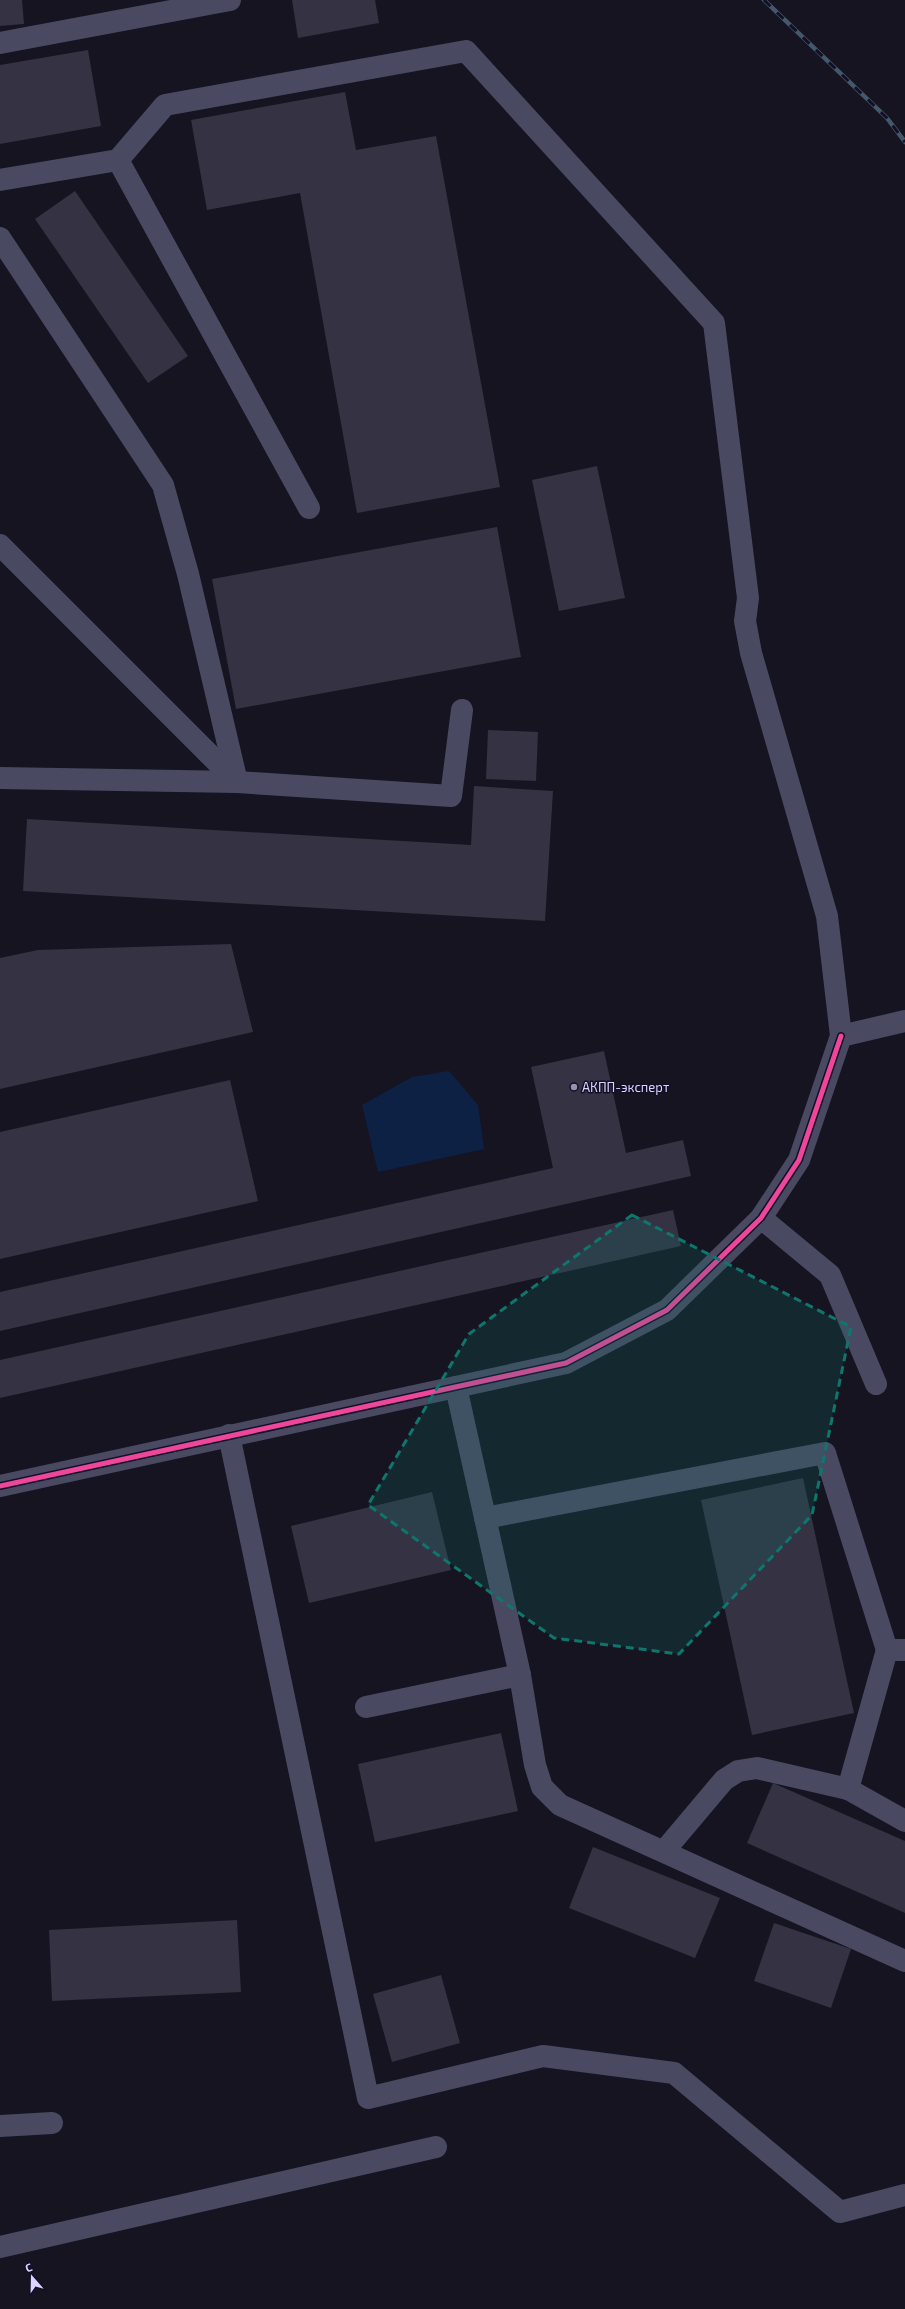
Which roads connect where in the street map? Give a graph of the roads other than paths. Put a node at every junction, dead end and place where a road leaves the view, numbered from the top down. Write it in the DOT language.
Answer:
graph roads {
  1 [pos="230,0"];
  2 [pos="0,43"];
  3 [pos="118,160"];
  4 [pos="0,180"];
  5 [pos="0,238"];
  6 [pos="309,508"];
  7 [pos="0,545"];
  8 [pos="462,710"];
  9 [pos="0,778"];
  10 [pos="237,782"];
  11 [pos="905,1021"];
  12 [pos="842,1036"];
  13 [pos="761,1218"];
  14 [pos="876,1384"];
  15 [pos="456,1387"];
  16 [pos="229,1435"];
  17 [pos="0,1486"];
  18 [pos="485,1518"];
  19 [pos="896,1650"];
  20 [pos="520,1675"];
  21 [pos="366,1707"];
  22 [pos="848,1789"];
  23 [pos="905,1821"];
  24 [pos="665,1850"];
  25 [pos="905,1961"];
  26 [pos="52,2123"];
  27 [pos="0,2126"];
  28 [pos="436,2147"];
  29 [pos="905,2195"];
  30 [pos="0,2247"];
  1 -- 2 [label="street"];
  3 -- 4 [label="street"];
  3 -- 6 [label="street"];
  3 -- 12 [label="street"];
  5 -- 10 [label="street"];
  7 -- 10 [label="street"];
  8 -- 10 [label="street"];
  9 -- 10 [label="street"];
  11 -- 12 [label="street"];
  12 -- 13 [label="street"];
  13 -- 14 [label="street"];
  13 -- 15 [label="street"];
  15 -- 16 [label="street"];
  15 -- 18 [label="street"];
  16 -- 17 [label="street"];
  16 -- 29 [label="street"];
  18 -- 19 [label="street"];
  18 -- 20 [label="street"];
  19 -- 22 [label="street"];
  20 -- 21 [label="street"];
  20 -- 24 [label="street"];
  22 -- 23 [label="street"];
  22 -- 24 [label="street"];
  24 -- 25 [label="street"];
  26 -- 27 [label="street"];
  28 -- 30 [label="street"];
}
